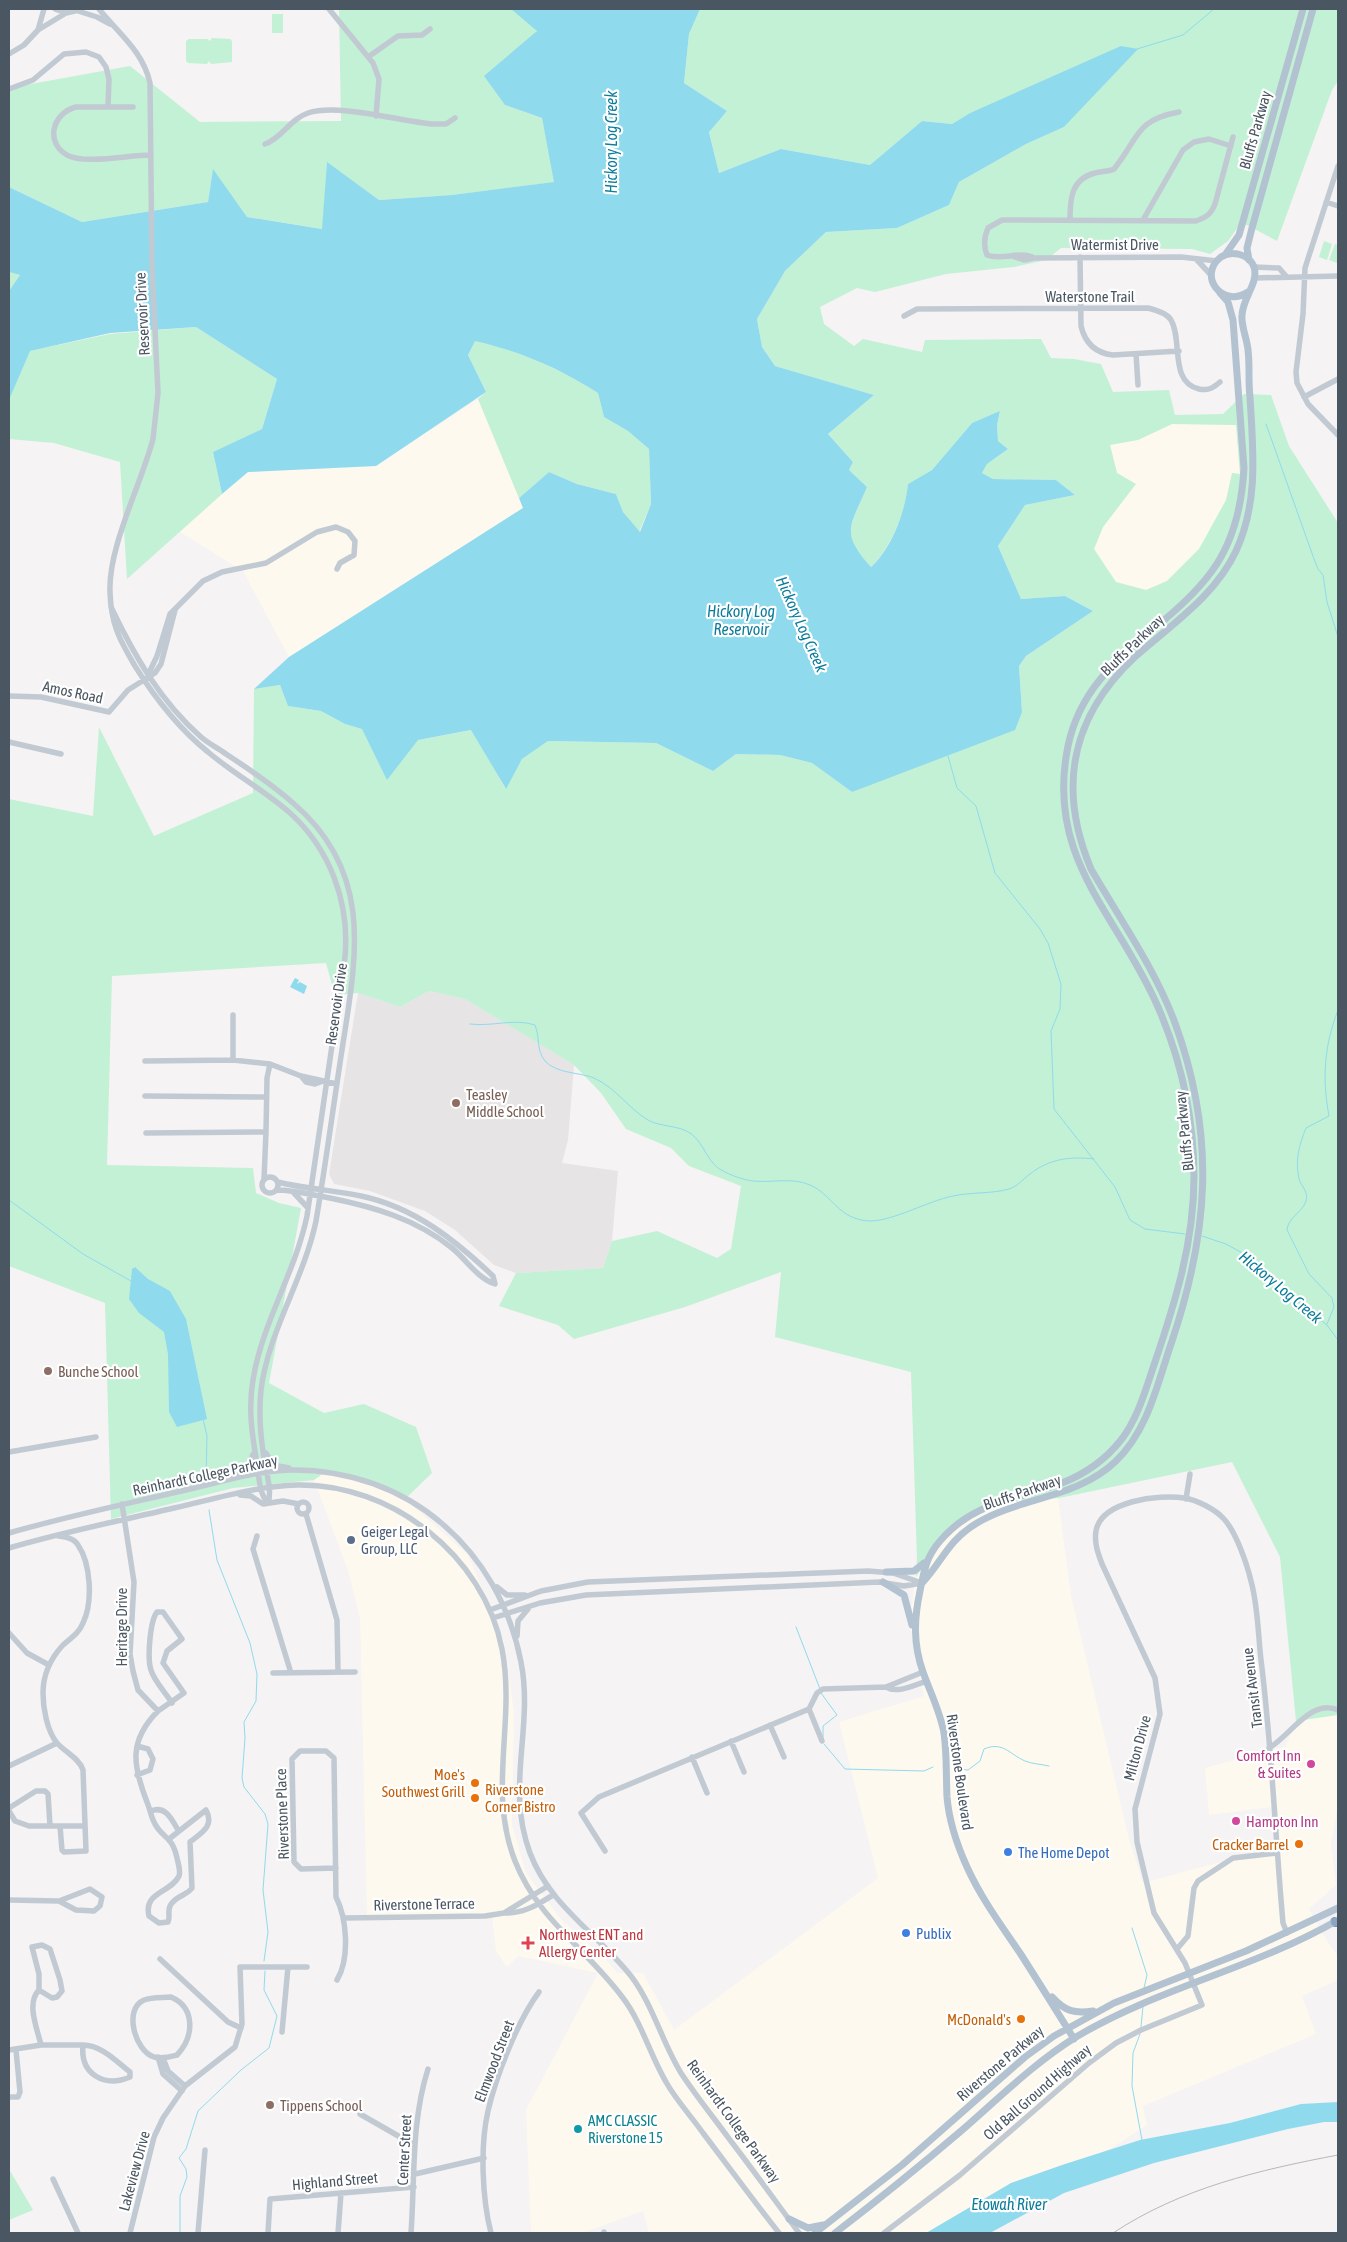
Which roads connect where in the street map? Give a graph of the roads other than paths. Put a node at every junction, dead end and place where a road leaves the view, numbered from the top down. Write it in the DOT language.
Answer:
graph roads {
  1 [pos="44,9"];
  2 [pos="55,9"];
  3 [pos="99,9"];
  4 [pos="329,9"];
  5 [pos="1303,9"];
  6 [pos="1313,9"];
  7 [pos="80,10"];
  8 [pos="66,13"];
  9 [pos="112,25"];
  10 [pos="430,29"];
  11 [pos="38,30"];
  12 [pos="1293,44"];
  13 [pos="1302,48"];
  14 [pos="9,54"];
  15 [pos="368,57"];
  16 [pos="9,89"];
  17 [pos="108,107"];
  18 [pos="133,107"];
  19 [pos="1179,112"];
  20 [pos="376,116"];
  21 [pos="454,118"];
  22 [pos="1234,137"];
  23 [pos="265,144"];
  24 [pos="1231,146"];
  25 [pos="151,155"];
  26 [pos="1338,166"];
  27 [pos="1326,202"];
  28 [pos="1338,206"];
  29 [pos="1070,220"];
  30 [pos="1143,220"];
  31 [pos="1225,255"];
  32 [pos="1080,257"];
  33 [pos="1195,259"];
  34 [pos="1249,260"];
  35 [pos="1217,261"];
  36 [pos="1254,267"];
  37 [pos="1212,275"];
  38 [pos="1286,276"];
  39 [pos="1338,276"];
  40 [pos="1304,277"];
  41 [pos="1255,278"];
  42 [pos="1248,292"];
  43 [pos="1220,293"];
  44 [pos="1081,308"];
  45 [pos="904,316"];
  46 [pos="1178,352"];
  47 [pos="1136,354"];
  48 [pos="1338,379"];
  49 [pos="1220,382"];
  50 [pos="1138,385"];
  51 [pos="1304,398"];
  52 [pos="1338,435"];
  53 [pos="1252,438"];
  54 [pos="1242,439"];
  55 [pos="337,569"];
  56 [pos="145,677"];
  57 [pos="9,696"];
  58 [pos="9,742"];
  59 [pos="61,754"];
  60 [pos="1120,918"];
  61 [pos="1111,923"];
  62 [pos="233,1015"];
  63 [pos="234,1060"];
  64 [pos="145,1061"];
  65 [pos="270,1064"];
  66 [pos="325,1081"];
  67 [pos="337,1084"];
  68 [pos="145,1096"];
  69 [pos="266,1097"];
  70 [pos="266,1132"];
  71 [pos="146,1133"];
  72 [pos="267,1159"];
  73 [pos="323,1174"];
  74 [pos="272,1177"];
  75 [pos="264,1180"];
  76 [pos="278,1182"];
  77 [pos="277,1190"];
  78 [pos="311,1191"];
  79 [pos="293,1192"];
  80 [pos="336,1192"];
  81 [pos="321,1193"];
  82 [pos="308,1209"];
  83 [pos="1158,1353"];
  84 [pos="1167,1356"];
  85 [pos="96,1437"];
  86 [pos="262,1442"];
  87 [pos="254,1445"];
  88 [pos="9,1452"];
  89 [pos="311,1471"];
  90 [pos="266,1472"];
  91 [pos="258,1474"];
  92 [pos="1190,1474"];
  93 [pos="224,1481"];
  94 [pos="268,1488"];
  95 [pos="261,1489"];
  96 [pos="1025,1494"];
  97 [pos="232,1495"];
  98 [pos="1156,1498"];
  99 [pos="1186,1498"];
  100 [pos="268,1503"];
  101 [pos="1027,1503"];
  102 [pos="122,1504"];
  103 [pos="299,1504"];
  104 [pos="306,1514"];
  105 [pos="124,1519"];
  106 [pos="9,1533"];
  107 [pos="56,1535"];
  108 [pos="257,1536"];
  109 [pos="9,1548"];
  110 [pos="927,1559"];
  111 [pos="886,1572"];
  112 [pos="492,1582"];
  113 [pos="883,1582"];
  114 [pos="922,1583"];
  115 [pos="535,1593"];
  116 [pos="504,1605"];
  117 [pos="530,1606"];
  118 [pos="490,1610"];
  119 [pos="508,1614"];
  120 [pos="493,1618"];
  121 [pos="914,1632"];
  122 [pos="9,1633"];
  123 [pos="516,1640"];
  124 [pos="49,1665"];
  125 [pos="338,1672"];
  126 [pos="355,1672"];
  127 [pos="923,1672"];
  128 [pos="273,1673"];
  129 [pos="291,1673"];
  130 [pos="926,1681"];
  131 [pos="886,1687"];
  132 [pos="172,1703"];
  133 [pos="808,1709"];
  134 [pos="1338,1710"];
  135 [pos="158,1712"];
  136 [pos="770,1725"];
  137 [pos="731,1741"];
  138 [pos="822,1741"];
  139 [pos="57,1743"];
  140 [pos="136,1746"];
  141 [pos="1269,1748"];
  142 [pos="692,1757"];
  143 [pos="784,1757"];
  144 [pos="9,1766"];
  145 [pos="744,1772"];
  146 [pos="138,1776"];
  147 [pos="707,1792"];
  148 [pos="9,1809"];
  149 [pos="151,1811"];
  150 [pos="50,1826"];
  151 [pos="60,1826"];
  152 [pos="85,1826"];
  153 [pos="178,1830"];
  154 [pos="169,1839"];
  155 [pos="605,1851"];
  156 [pos="1277,1853"];
  157 [pos="336,1868"];
  158 [pos="548,1886"];
  159 [pos="554,1895"];
  160 [pos="533,1896"];
  161 [pos="9,1900"];
  162 [pos="59,1901"];
  163 [pos="538,1904"];
  164 [pos="1338,1908"];
  165 [pos="504,1913"];
  166 [pos="344,1918"];
  167 [pos="1337,1921"];
  168 [pos="1287,1933"];
  169 [pos="1177,1949"];
  170 [pos="160,1959"];
  171 [pos="288,1967"];
  172 [pos="307,1967"];
  173 [pos="1189,1973"];
  174 [pos="337,1980"];
  175 [pos="1193,1984"];
  176 [pos="1043,1989"];
  177 [pos="39,1990"];
  178 [pos="539,1992"];
  179 [pos="1098,2011"];
  180 [pos="241,2028"];
  181 [pos="1067,2028"];
  182 [pos="282,2032"];
  183 [pos="1074,2039"];
  184 [pos="41,2045"];
  185 [pos="83,2045"];
  186 [pos="9,2050"];
  187 [pos="16,2050"];
  188 [pos="160,2058"];
  189 [pos="428,2069"];
  190 [pos="184,2089"];
  191 [pos="9,2096"];
  192 [pos="360,2114"];
  193 [pos="414,2145"];
  194 [pos="205,2150"];
  195 [pos="484,2158"];
  196 [pos="415,2174"];
  197 [pos="52,2179"];
  198 [pos="414,2187"];
  199 [pos="341,2193"];
  200 [pos="789,2220"];
  201 [pos="826,2225"];
  202 [pos="78,2233"];
  203 [pos="130,2233"];
  204 [pos="198,2233"];
  205 [pos="268,2233"];
  206 [pos="338,2233"];
  207 [pos="411,2233"];
  208 [pos="490,2233"];
  209 [pos="779,2233"];
  210 [pos="799,2233"];
  211 [pos="815,2233"];
  212 [pos="835,2233"];
  213 [pos="884,2233"];
  1 -- 11 [label="street"];
  2 -- 8 [label="street"];
  3 -- 9 [label="street, Reservoir Drive"];
  4 -- 15 [label="street"];
  5 -- 12 [label="main road, Bluffs Parkway"];
  6 -- 13 [label="main road, Bluffs Parkway"];
  7 -- 8 [label="street"];
  7 -- 9 [label="street, Reservoir Drive"];
  8 -- 11 [label="street"];
  9 -- 25 [label="street, Reservoir Drive"];
  10 -- 15 [label="street"];
  11 -- 14 [label="street"];
  12 -- 13 [label="main road"];
  12 -- 31 [label="main road, Bluffs Parkway"];
  13 -- 34 [label="main road, Bluffs Parkway"];
  15 -- 20 [label="street"];
  16 -- 17 [label="street"];
  17 -- 18 [label="street"];
  17 -- 25 [label="street"];
  19 -- 29 [label="street"];
  20 -- 21 [label="street"];
  20 -- 23 [label="street"];
  22 -- 24 [label="street"];
  24 -- 30 [label="street"];
  24 -- 30 [label="street"];
  25 -- 56 [label="street, Reservoir Drive"];
  26 -- 27 [label="street"];
  27 -- 28 [label="street"];
  27 -- 40 [label="street"];
  29 -- 30 [label="street"];
  29 -- 32 [label="street, Watermist Drive"];
  31 -- 34 [label="main road"];
  31 -- 35 [label="main road, Bluffs Parkway"];
  32 -- 33 [label="street, Watermist Drive"];
  32 -- 44 [label="street"];
  33 -- 35 [label="street, Watermist Drive"];
  33 -- 37 [label="street"];
  34 -- 36 [label="main road"];
  35 -- 37 [label="main road"];
  36 -- 38 [label="street"];
  36 -- 41 [label="main road"];
  37 -- 43 [label="main road, Bluffs Parkway"];
  38 -- 40 [label="street"];
  38 -- 41 [label="street"];
  39 -- 40 [label="street"];
  40 -- 51 [label="street"];
  41 -- 42 [label="main road, Bluffs Parkway"];
  42 -- 43 [label="main road"];
  42 -- 53 [label="main road, Bluffs Parkway"];
  43 -- 54 [label="main road, Bluffs Parkway"];
  44 -- 45 [label="street, Waterstone Trail"];
  44 -- 46 [label="street, Waterstone Trail"];
  44 -- 47 [label="street"];
  46 -- 47 [label="street"];
  46 -- 49 [label="street, Waterstone Trail"];
  47 -- 50 [label="street"];
  48 -- 51 [label="street"];
  51 -- 52 [label="street"];
  53 -- 54 [label="main road"];
  53 -- 60 [label="main road, Bluffs Parkway"];
  54 -- 61 [label="main road, Bluffs Parkway"];
  55 -- 56 [label="street"];
  56 -- 57 [label="street, Amos Road"];
  56 -- 66 [label="street, Reservoir Drive"];
  56 -- 67 [label="street, Reservoir Drive"];
  58 -- 59 [label="street"];
  60 -- 61 [label="main road"];
  60 -- 84 [label="main road, Bluffs Parkway"];
  61 -- 83 [label="main road, Bluffs Parkway"];
  62 -- 63 [label="street"];
  63 -- 64 [label="street"];
  63 -- 65 [label="street"];
  65 -- 66 [label="street"];
  65 -- 69 [label="street"];
  66 -- 67 [label="street"];
  66 -- 78 [label="street, Reservoir Drive"];
  67 -- 73 [label="street, Reservoir Drive"];
  68 -- 69 [label="street"];
  69 -- 70 [label="street"];
  70 -- 71 [label="street"];
  70 -- 72 [label="street"];
  72 -- 74 [label="street"];
  72 -- 75 [label="street"];
  73 -- 80 [label="street"];
  73 -- 81 [label="street, Reservoir Drive"];
  74 -- 75 [label="street"];
  74 -- 76 [label="street"];
  75 -- 77 [label="street"];
  76 -- 77 [label="street"];
  76 -- 78 [label="street"];
  77 -- 79 [label="street"];
  78 -- 79 [label="street"];
  78 -- 81 [label="street"];
  78 -- 82 [label="street, Reservoir Drive"];
  79 -- 82 [label="street"];
  80 -- 81 [label="street"];
  80 -- 81 [label="street"];
  81 -- 86 [label="street, Reservoir Drive"];
  82 -- 87 [label="street, Reservoir Drive"];
  83 -- 84 [label="main road"];
  83 -- 96 [label="main road, Bluffs Parkway"];
  84 -- 101 [label="main road, Bluffs Parkway"];
  85 -- 88 [label="street"];
  86 -- 89 [label="street"];
  86 -- 90 [label="street, Reservoir Drive"];
  87 -- 91 [label="street, Reservoir Drive"];
  87 -- 93 [label="street"];
  89 -- 90 [label="street, Reinhardt College Parkway"];
  89 -- 112 [label="street, Reinhardt College Parkway"];
  90 -- 91 [label="street, Reinhardt College Parkway"];
  90 -- 94 [label="street, Reservoir Drive"];
  91 -- 93 [label="street, Reinhardt College Parkway"];
  91 -- 95 [label="street, Reservoir Drive"];
  92 -- 99 [label="street"];
  93 -- 102 [label="street, Reinhardt College Parkway"];
  94 -- 95 [label="street, Reinhardt College Parkway"];
  94 -- 100 [label="street, Reservoir Drive"];
  94 -- 118 [label="street, Reinhardt College Parkway"];
  95 -- 97 [label="street, Reinhardt College Parkway"];
  95 -- 100 [label="street, Reservoir Drive"];
  96 -- 101 [label="main road"];
  96 -- 110 [label="main road, Bluffs Parkway"];
  97 -- 100 [label="street"];
  97 -- 105 [label="street, Reinhardt College Parkway"];
  98 -- 99 [label="street, Transit Avenue"];
  98 -- 169 [label="street, Milton Drive"];
  99 -- 141 [label="street, Transit Avenue"];
  100 -- 103 [label="street"];
  101 -- 114 [label="main road, Bluffs Parkway"];
  102 -- 105 [label="street, Heritage Drive"];
  102 -- 106 [label="street, Reinhardt College Parkway"];
  103 -- 104 [label="street"];
  103 -- 104 [label="street"];
  104 -- 125 [label="street"];
  105 -- 107 [label="street, Reinhardt College Parkway"];
  105 -- 135 [label="street, Heritage Drive"];
  107 -- 109 [label="street, Reinhardt College Parkway"];
  107 -- 124 [label="street"];
  108 -- 129 [label="street"];
  110 -- 111 [label="main road"];
  110 -- 114 [label="main road, Bluffs Parkway"];
  111 -- 114 [label="street"];
  111 -- 115 [label="street"];
  112 -- 115 [label="street"];
  112 -- 116 [label="street, Reinhardt College Parkway"];
  113 -- 114 [label="street"];
  113 -- 117 [label="street"];
  113 -- 121 [label="main road"];
  114 -- 121 [label="main road, Riverstone Boulevard"];
  115 -- 116 [label="street"];
  116 -- 118 [label="street"];
  116 -- 119 [label="street, Reinhardt College Parkway"];
  117 -- 119 [label="street"];
  117 -- 123 [label="street"];
  118 -- 120 [label="street, Reinhardt College Parkway"];
  119 -- 120 [label="street"];
  119 -- 123 [label="street, Reinhardt College Parkway"];
  120 -- 160 [label="street, Reinhardt College Parkway"];
  121 -- 127 [label="main road, Riverstone Boulevard"];
  122 -- 124 [label="street"];
  123 -- 158 [label="street, Reinhardt College Parkway"];
  124 -- 139 [label="street"];
  125 -- 126 [label="street"];
  125 -- 129 [label="street"];
  127 -- 130 [label="main road, Riverstone Boulevard"];
  127 -- 131 [label="street"];
  128 -- 129 [label="street"];
  130 -- 131 [label="street"];
  130 -- 176 [label="main road, Riverstone Boulevard"];
  131 -- 133 [label="street"];
  132 -- 132 [label="street"];
  132 -- 135 [label="street"];
  133 -- 136 [label="street"];
  133 -- 138 [label="street"];
  134 -- 141 [label="street"];
  135 -- 140 [label="street"];
  136 -- 137 [label="street"];
  136 -- 143 [label="street"];
  137 -- 142 [label="street"];
  137 -- 145 [label="street"];
  139 -- 144 [label="street"];
  139 -- 152 [label="street"];
  140 -- 146 [label="street"];
  140 -- 146 [label="street"];
  141 -- 156 [label="street, Transit Avenue"];
  142 -- 147 [label="street"];
  142 -- 155 [label="street"];
  146 -- 149 [label="street"];
  148 -- 150 [label="street"];
  148 -- 150 [label="street"];
  149 -- 153 [label="street"];
  149 -- 154 [label="street"];
  150 -- 151 [label="street"];
  151 -- 152 [label="street"];
  151 -- 152 [label="street"];
  153 -- 154 [label="street"];
  153 -- 154 [label="street"];
  156 -- 168 [label="street, Transit Avenue"];
  156 -- 169 [label="street"];
  157 -- 157 [label="street, Riverstone Place"];
  157 -- 166 [label="street, Riverstone Place"];
  158 -- 159 [label="street, Reinhardt College Parkway"];
  158 -- 160 [label="street, Riverstone Terrace"];
  159 -- 163 [label="street, Riverstone Terrace"];
  159 -- 200 [label="street, Reinhardt College Parkway"];
  160 -- 163 [label="street, Reinhardt College Parkway"];
  160 -- 165 [label="street, Riverstone Terrace"];
  161 -- 162 [label="street"];
  162 -- 162 [label="street"];
  163 -- 165 [label="street, Riverstone Terrace"];
  163 -- 209 [label="street, Reinhardt College Parkway"];
  164 -- 168 [label="main road, Riverstone Parkway"];
  165 -- 166 [label="street, Riverstone Terrace"];
  166 -- 174 [label="street, Riverstone Place"];
  167 -- 175 [label="main road, Riverstone Parkway"];
  168 -- 173 [label="main road, Riverstone Parkway"];
  169 -- 173 [label="street, Milton Drive"];
  170 -- 180 [label="street"];
  171 -- 172 [label="street"];
  171 -- 180 [label="street, Lakeview Drive"];
  171 -- 182 [label="street"];
  173 -- 175 [label="street, Milton Drive"];
  173 -- 179 [label="main road, Riverstone Parkway"];
  175 -- 183 [label="main road, Riverstone Parkway"];
  175 -- 213 [label="street, Old Ball Ground Highway"];
  176 -- 179 [label="main road"];
  176 -- 181 [label="main road, Riverstone Boulevard"];
  177 -- 177 [label="street"];
  177 -- 184 [label="street"];
  178 -- 195 [label="street, Elmwood Street"];
  179 -- 181 [label="main road, Riverstone Parkway"];
  180 -- 190 [label="street, Lakeview Drive"];
  181 -- 183 [label="main road"];
  181 -- 201 [label="main road, Riverstone Parkway"];
  183 -- 212 [label="main road, Riverstone Parkway"];
  184 -- 185 [label="street"];
  184 -- 187 [label="street"];
  185 -- 185 [label="street"];
  186 -- 187 [label="street"];
  187 -- 191 [label="street"];
  188 -- 188 [label="street"];
  188 -- 190 [label="street"];
  189 -- 193 [label="street, Center Street"];
  190 -- 203 [label="street, Lakeview Drive"];
  192 -- 193 [label="street"];
  193 -- 196 [label="street, Center Street"];
  194 -- 204 [label="street"];
  195 -- 196 [label="street"];
  195 -- 208 [label="street, Elmwood Street"];
  196 -- 198 [label="street, Center Street"];
  197 -- 202 [label="street"];
  198 -- 199 [label="street, Highland Street"];
  198 -- 207 [label="street, Center Street"];
  199 -- 205 [label="street, Highland Street"];
  199 -- 206 [label="street"];
  200 -- 201 [label="main road"];
  200 -- 210 [label="street, Reinhardt College Parkway"];
  201 -- 211 [label="main road, Riverstone Parkway"];
}
